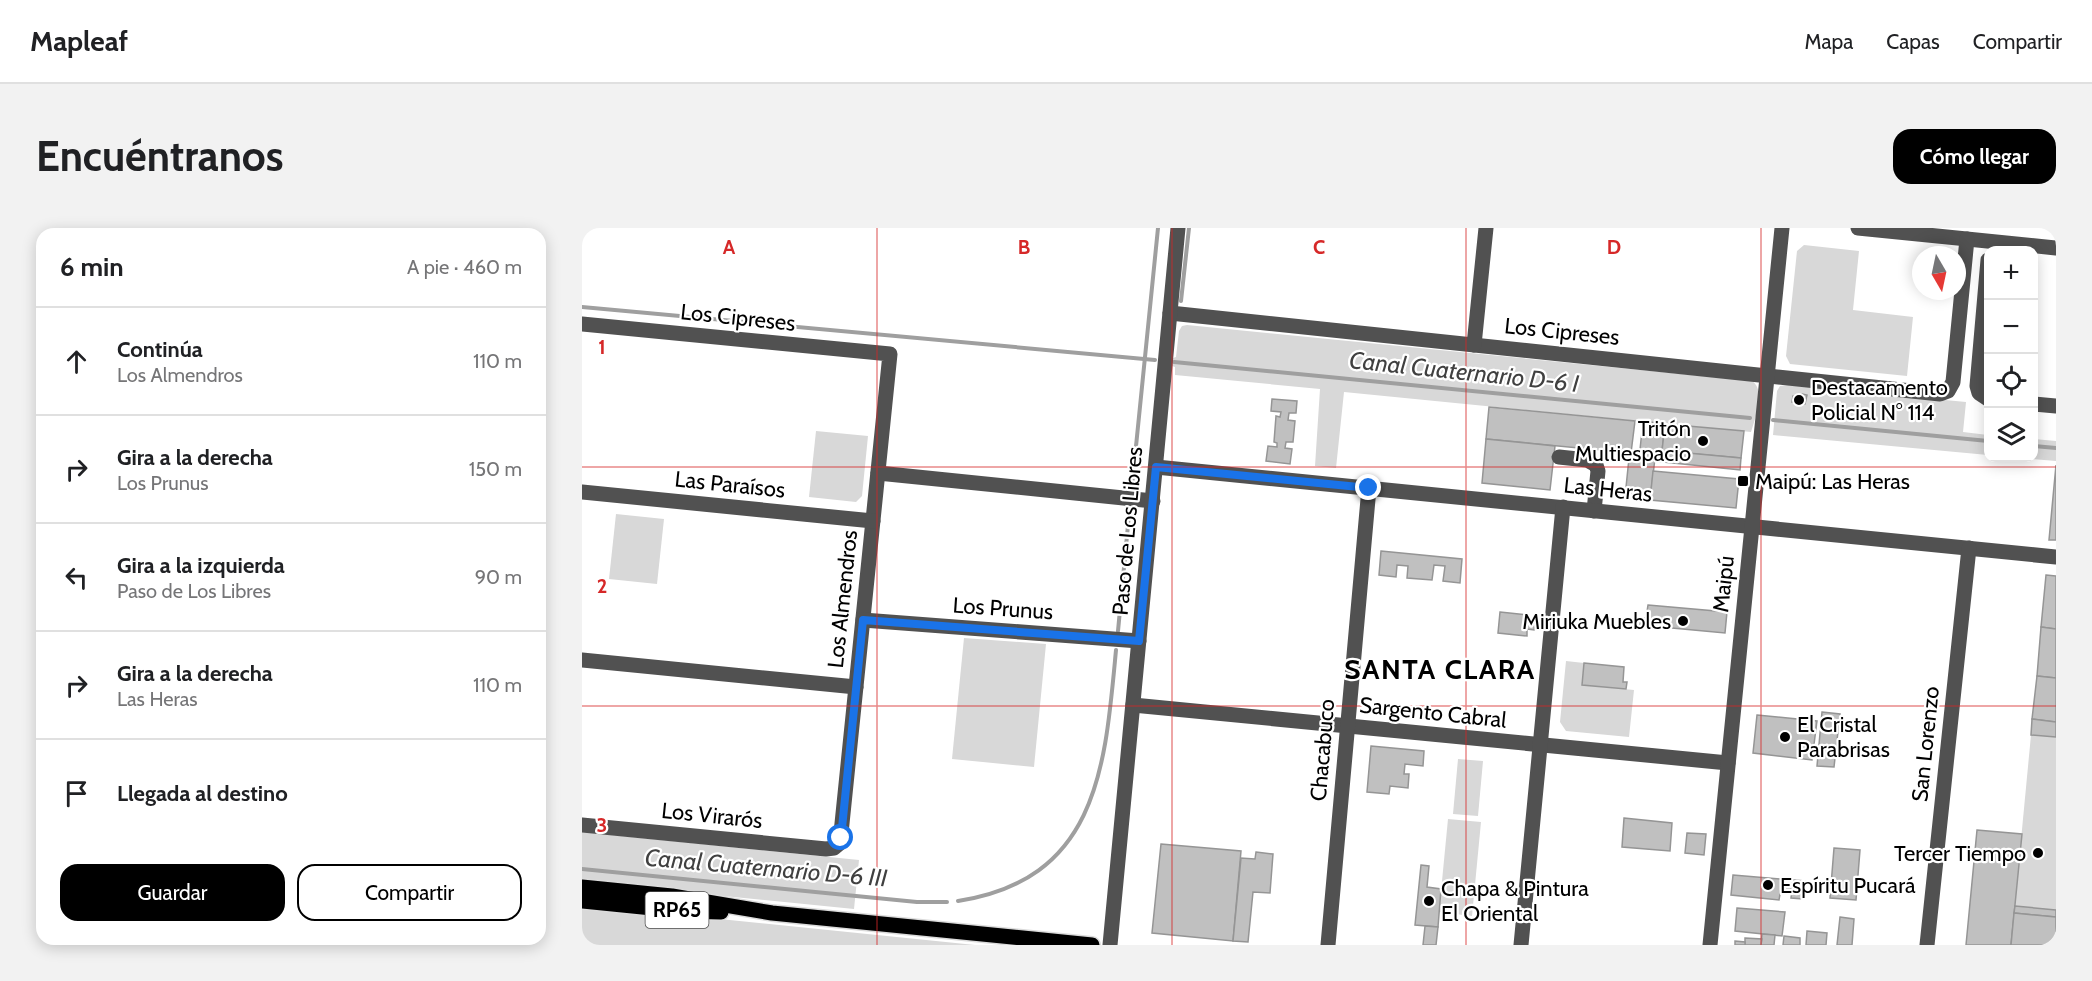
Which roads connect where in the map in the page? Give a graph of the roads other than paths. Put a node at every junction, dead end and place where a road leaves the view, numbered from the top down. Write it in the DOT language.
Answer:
graph roads {
  1 [pos="1178,228"];
  2 [pos="1486,228"];
  3 [pos="1782,228"];
  4 [pos="1859,228"];
  5 [pos="1967,239"];
  6 [pos="1990,246"];
  7 [pos="2038,247"];
  8 [pos="2056,248"];
  9 [pos="1985,300"];
  10 [pos="1170,313"];
  11 [pos="582,324"];
  12 [pos="1474,345"];
  13 [pos="890,354"];
  14 [pos="1767,375"];
  15 [pos="1984,396"];
  16 [pos="2038,404"];
  17 [pos="2056,406"];
  18 [pos="1559,457"];
  19 [pos="1156,467"];
  20 [pos="878,473"];
  21 [pos="1369,488"];
  22 [pos="582,492"];
  23 [pos="1152,501"];
  24 [pos="1563,507"];
  25 [pos="1594,511"];
  26 [pos="873,521"];
  27 [pos="1752,526"];
  28 [pos="1969,548"];
  29 [pos="2056,557"];
  30 [pos="863,620"];
  31 [pos="1139,641"];
  32 [pos="582,660"];
  33 [pos="856,687"];
  34 [pos="1133,705"];
  35 [pos="1347,726"];
  36 [pos="1540,745"];
  37 [pos="1728,763"];
  38 [pos="582,825"];
  39 [pos="836,847"];
  40 [pos="582,887"];
  41 [pos="582,901"];
  42 [pos="772,913"];
  43 [pos="1092,945"];
  44 [pos="1110,945"];
  45 [pos="1328,945"];
  46 [pos="1521,945"];
  47 [pos="1710,945"];
  48 [pos="1927,945"];
  1 -- 10 [label="street, Paso de Los Libres"];
  2 -- 12 [label="street"];
  3 -- 14 [label="street, Maipú"];
  4 -- 5 [label="street"];
  5 -- 6 [label="street"];
  5 -- 14 [label="street, Los Cipreses"];
  7 -- 8 [label="street"];
  9 -- 15 [label="street"];
  10 -- 12 [label="street, Los Cipreses"];
  10 -- 19 [label="street, Paso de Los Libres"];
  11 -- 13 [label="street, Los Cipreses"];
  12 -- 14 [label="street, Los Cipreses"];
  13 -- 20 [label="street, Los Almendros"];
  14 -- 27 [label="street, Maipú"];
  16 -- 17 [label="street"];
  18 -- 25 [label="street"];
  19 -- 21 [label="street, Las Heras"];
  19 -- 23 [label="street, Paso de Los Libres"];
  20 -- 23 [label="street"];
  20 -- 26 [label="street, Los Almendros"];
  21 -- 24 [label="street, Las Heras"];
  21 -- 35 [label="street, Chacabuco"];
  22 -- 26 [label="street, Las Paraísos"];
  23 -- 31 [label="street, Paso de Los Libres"];
  24 -- 25 [label="street, Las Heras"];
  24 -- 36 [label="street"];
  25 -- 27 [label="street, Las Heras"];
  26 -- 30 [label="street, Los Almendros"];
  27 -- 28 [label="street, Las Heras"];
  27 -- 37 [label="street, Maipú"];
  28 -- 29 [label="street, Las Heras"];
  28 -- 48 [label="street, San Lorenzo"];
  30 -- 31 [label="street, Los Prunus"];
  30 -- 33 [label="street, Los Almendros"];
  31 -- 34 [label="street, Paso de Los Libres"];
  32 -- 33 [label="street"];
  33 -- 39 [label="street, Los Almendros"];
  34 -- 35 [label="street, Sargento Cabral"];
  34 -- 44 [label="street, Paso de Los Libres"];
  35 -- 36 [label="street, Sargento Cabral"];
  35 -- 45 [label="street, Chacabuco"];
  36 -- 37 [label="street, Sargento Cabral"];
  36 -- 46 [label="street"];
  37 -- 47 [label="street, Maipú"];
  38 -- 39 [label="street, Los Virarós"];
  40 -- 42 [label="main road, RP65"];
  41 -- 42 [label="main road, RP65"];
  42 -- 43 [label="main road, RP65"];
}
